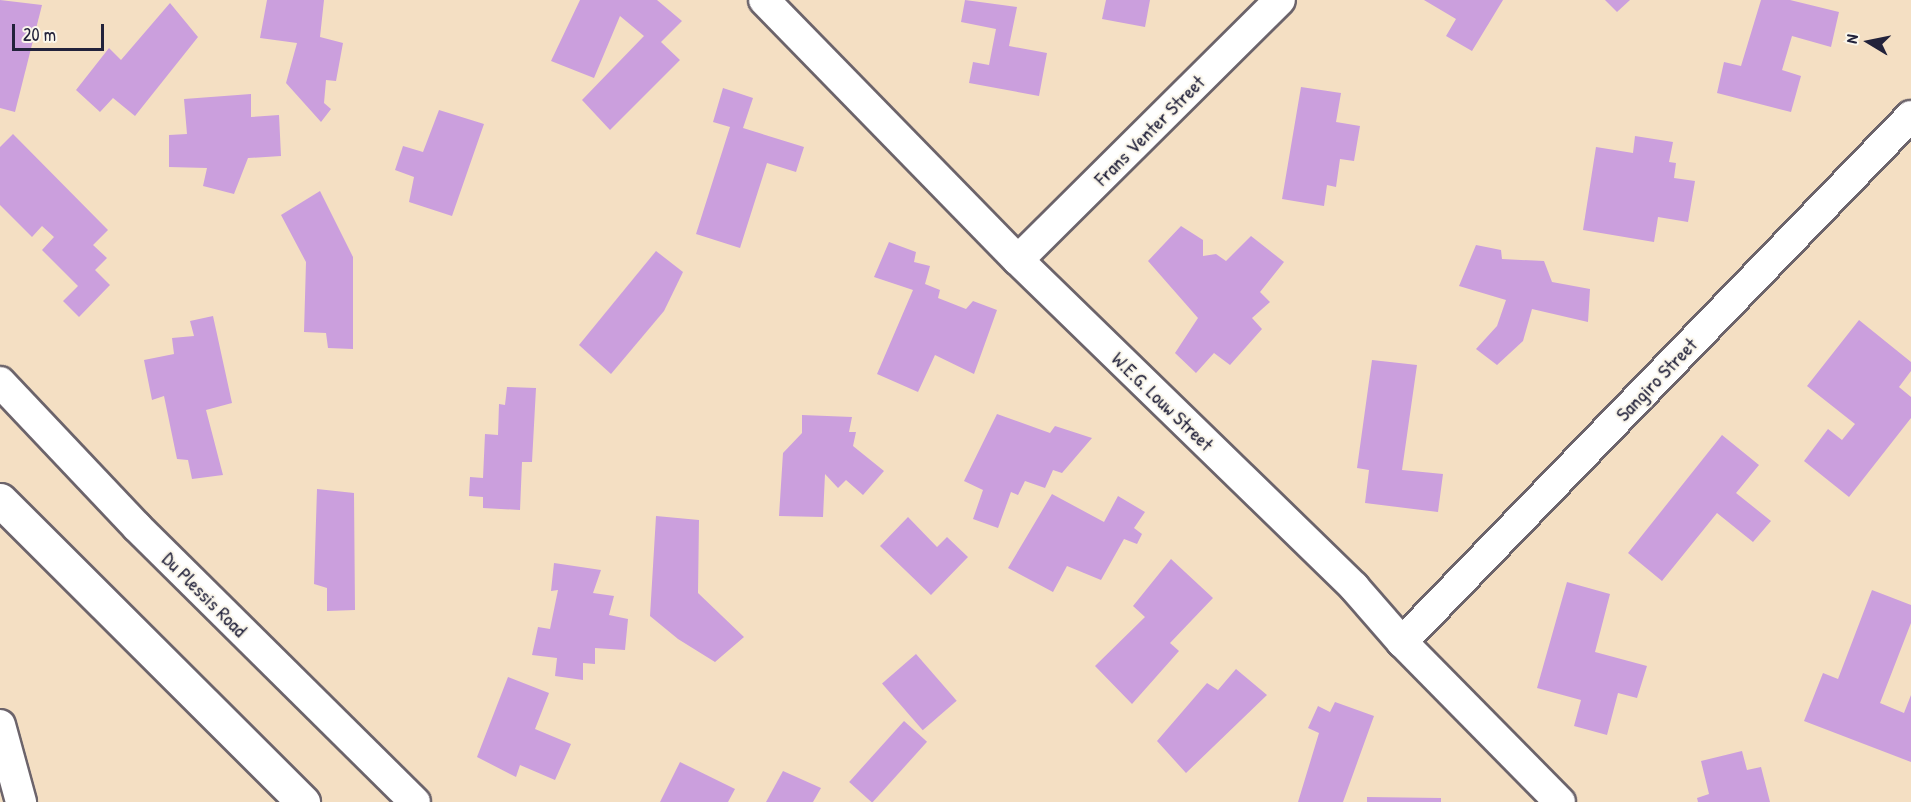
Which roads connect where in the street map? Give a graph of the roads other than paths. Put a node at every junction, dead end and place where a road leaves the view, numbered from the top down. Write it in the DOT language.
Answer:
graph roads {
  1 [pos="764,0"];
  2 [pos="1280,0"];
  3 [pos="1911,116"];
  4 [pos="1018,260"];
  5 [pos="0,382"];
  6 [pos="0,500"];
  7 [pos="1402,642"];
  8 [pos="0,725"];
  9 [pos="21,802"];
  10 [pos="303,802"];
  11 [pos="415,802"];
  12 [pos="1560,802"];
  1 -- 4 [label="street, W.E.G. Louw Street"];
  2 -- 4 [label="street, Frans Venter Street"];
  3 -- 7 [label="street, Sangiro Street"];
  4 -- 7 [label="street, W.E.G. Louw Street"];
  5 -- 11 [label="street, Du Plessis Road"];
  6 -- 10 [label="street"];
  7 -- 12 [label="street, W.E.G. Louw Street"];
  8 -- 9 [label="street"];
}
